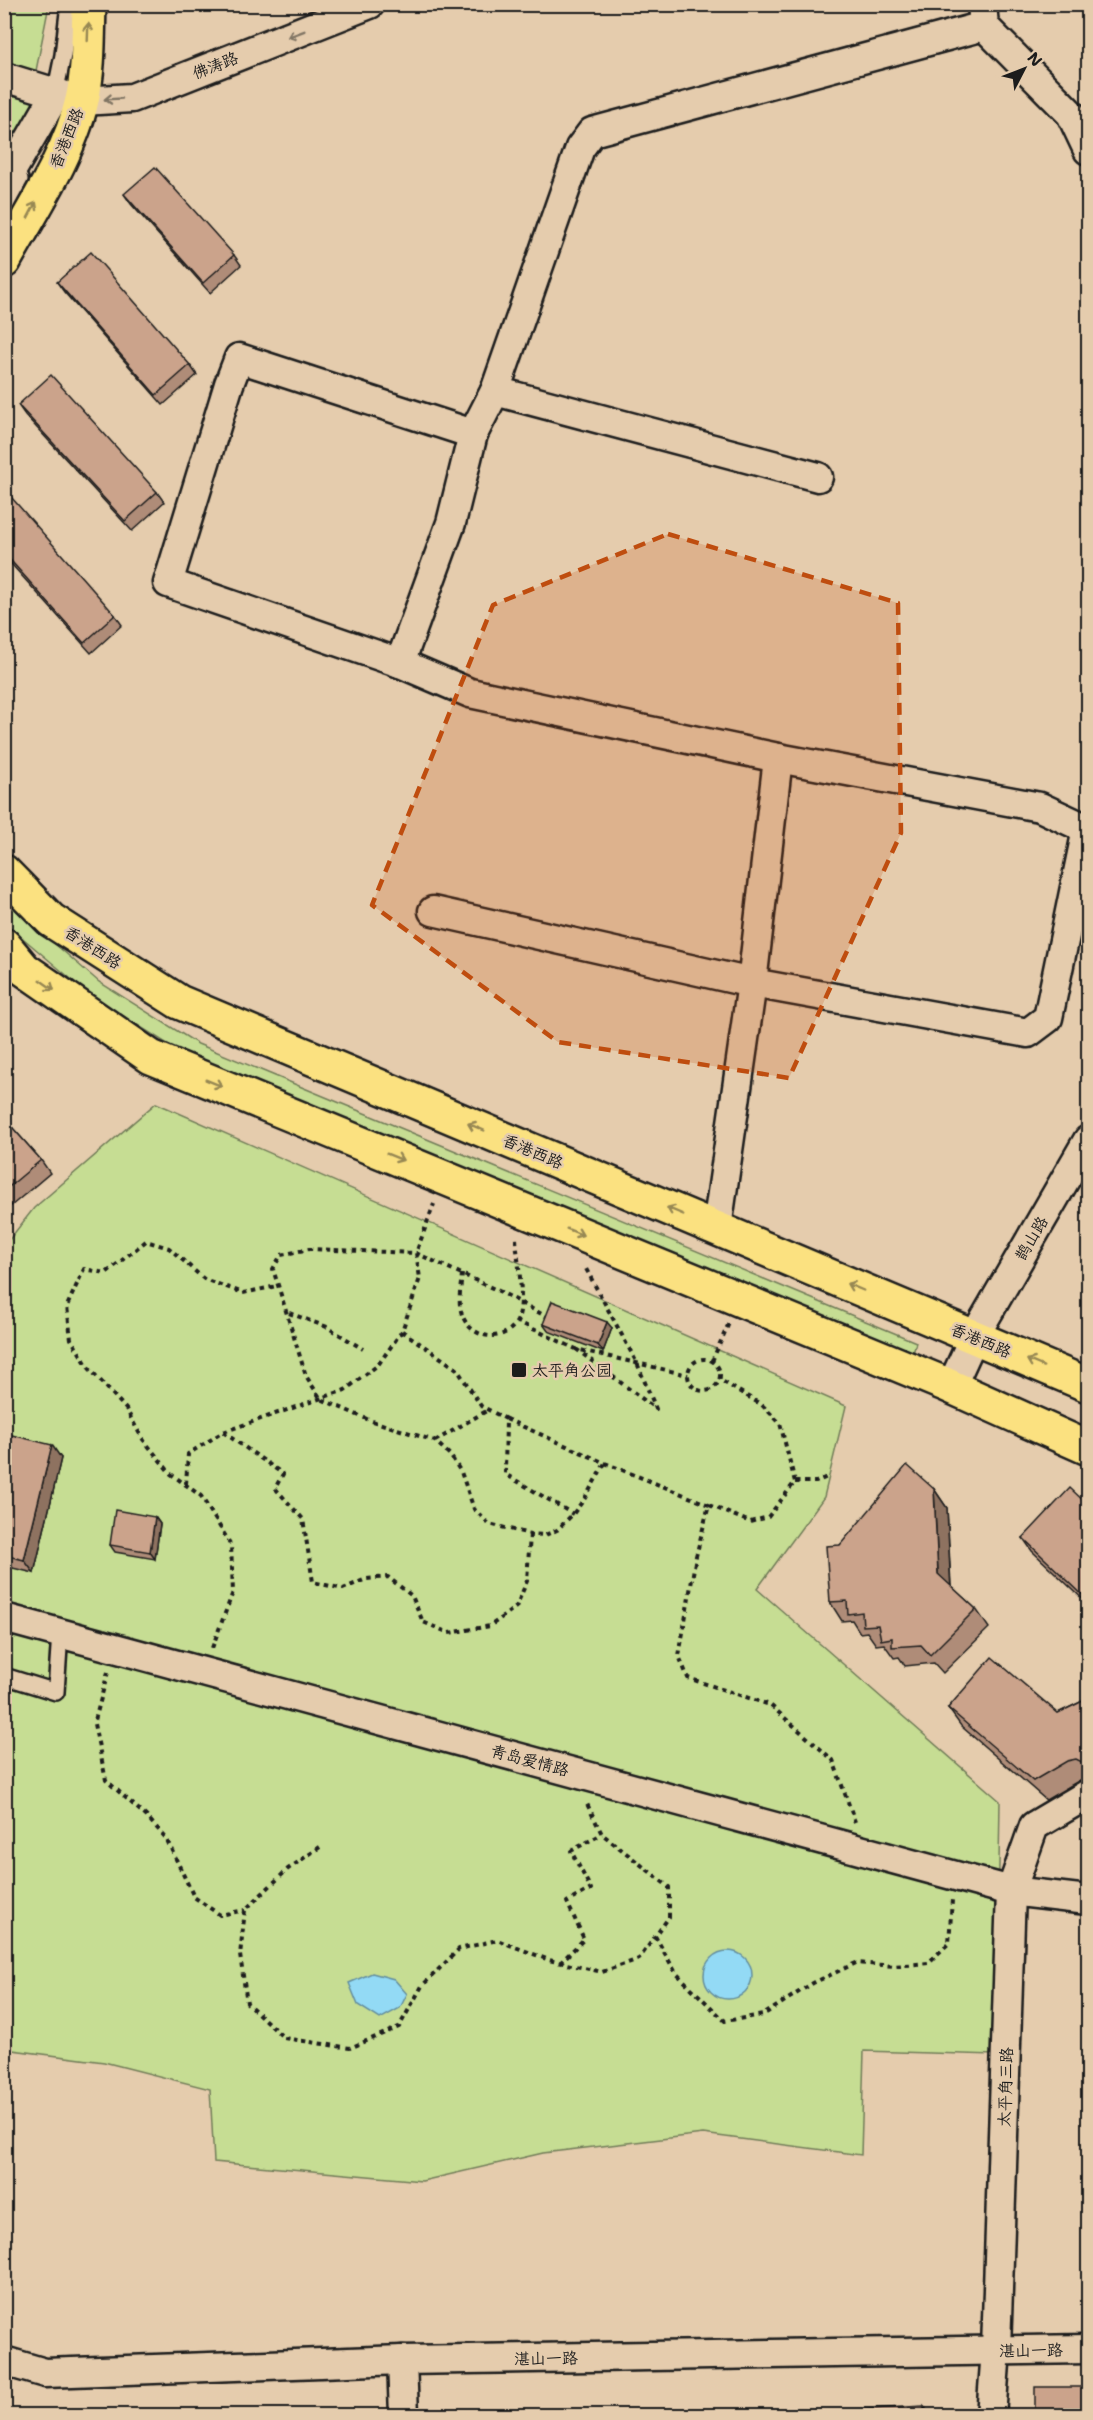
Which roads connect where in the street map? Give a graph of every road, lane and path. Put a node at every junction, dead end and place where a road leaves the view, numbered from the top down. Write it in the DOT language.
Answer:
graph roads {
  1 [pos="69,4"];
  2 [pos="88,4"];
  3 [pos="370,4"];
  4 [pos="983,15"];
  5 [pos="4,77"];
  6 [pos="69,97"];
  7 [pos="1089,150"];
  8 [pos="4,184"];
  9 [pos="4,208"];
  10 [pos="4,261"];
  11 [pos="495,391"];
  12 [pos="473,434"];
  13 [pos="818,477"];
  14 [pos="400,663"];
  15 [pos="778,758"];
  16 [pos="4,873"];
  17 [pos="433,911"];
  18 [pos="4,945"];
  19 [pos="752,983"];
  20 [pos="1089,1140"];
  21 [pos="444,1178"];
  22 [pos="514,1207"];
  23 [pos="563,1227"];
  24 [pos="717,1228"];
  25 [pos="416,1253"];
  26 [pos="462,1274"];
  27 [pos="277,1286"];
  28 [pos="740,1300"];
  29 [pos="521,1303"];
  30 [pos="288,1312"];
  31 [pos="552,1320"];
  32 [pos="516,1321"];
  33 [pos="402,1332"];
  34 [pos="974,1337"];
  35 [pos="363,1349"];
  36 [pos="576,1349"];
  37 [pos="712,1361"];
  38 [pos="637,1363"];
  39 [pos="688,1375"];
  40 [pos="720,1380"];
  41 [pos="1089,1386"];
  42 [pos="951,1387"];
  43 [pos="321,1399"];
  44 [pos="488,1410"];
  45 [pos="506,1419"];
  46 [pos="223,1432"];
  47 [pos="435,1441"];
  48 [pos="1089,1448"];
  49 [pos="605,1463"];
  50 [pos="829,1476"];
  51 [pos="795,1482"];
  52 [pos="186,1484"];
  53 [pos="709,1505"];
  54 [pos="573,1514"];
  55 [pos="530,1534"];
  56 [pos="4,1618"];
  57 [pos="55,1631"];
  58 [pos="114,1648"];
  59 [pos="200,1671"];
  60 [pos="4,1676"];
  61 [pos="592,1777"];
  62 [pos="1089,1794"];
  63 [pos="602,1834"];
  64 [pos="320,1847"];
  65 [pos="858,1849"];
  66 [pos="954,1876"];
  67 [pos="1011,1891"];
  68 [pos="1089,1900"];
  69 [pos="245,1910"];
  70 [pos="656,1936"];
  71 [pos="560,1963"];
  72 [pos="1089,2349"];
  73 [pos="996,2350"];
  74 [pos="402,2360"];
  75 [pos="4,2361"];
  76 [pos="404,2415"];
  77 [pos="992,2415"];
  1 -- 6 [label="lane, 香港西路"];
  6 -- 2 [label="main road, 香港西路, one-way"];
  3 -- 6 [label="street, 佛涛路, one-way"];
  4 -- 7 [label="street"];
  4 -- 11 [label="street"];
  5 -- 6 [label="street"];
  6 -- 8 [label="street"];
  6 -- 9 [label="lane, 香港西路"];
  10 -- 6 [label="main road, 香港西路, one-way"];
  11 -- 12 [label="street"];
  11 -- 13 [label="street"];
  12 -- 14 [label="street"];
  12 -- 14 [label="street"];
  14 -- 15 [label="street"];
  15 -- 19 [label="street"];
  15 -- 19 [label="street"];
  24 -- 16 [label="main road, 香港西路, one-way"];
  17 -- 19 [label="street"];
  18 -- 21 [label="main road, one-way"];
  19 -- 24 [label="street"];
  20 -- 34 [label="street, 鹊山路"];
  21 -- 22 [label="main road"];
  21 -- 25 [label="path"];
  22 -- 23 [label="main road"];
  22 -- 29 [label="path"];
  23 -- 28 [label="main road, one-way"];
  23 -- 38 [label="path"];
  34 -- 24 [label="main road, 香港西路, one-way"];
  25 -- 26 [label="path"];
  25 -- 27 [label="path"];
  25 -- 33 [label="path"];
  26 -- 29 [label="path"];
  26 -- 32 [label="path"];
  27 -- 30 [label="path"];
  27 -- 52 [label="path"];
  28 -- 37 [label="path"];
  28 -- 42 [label="main road"];
  29 -- 31 [label="path"];
  29 -- 32 [label="path"];
  30 -- 35 [label="path"];
  30 -- 43 [label="path"];
  32 -- 36 [label="path"];
  33 -- 43 [label="path"];
  33 -- 44 [label="path"];
  41 -- 34 [label="main road, 香港西路, one-way"];
  34 -- 42 [label="street, 鹊山路"];
  36 -- 38 [label="path"];
  36 -- 38 [label="path"];
  37 -- 39 [label="path"];
  37 -- 40 [label="path"];
  38 -- 39 [label="path"];
  39 -- 40 [label="path"];
  40 -- 51 [label="path"];
  42 -- 48 [label="main road"];
  43 -- 46 [label="path"];
  43 -- 47 [label="path"];
  44 -- 45 [label="path"];
  44 -- 47 [label="path"];
  45 -- 49 [label="path"];
  45 -- 54 [label="path"];
  46 -- 52 [label="path"];
  46 -- 55 [label="path"];
  47 -- 55 [label="path"];
  49 -- 53 [label="path"];
  49 -- 54 [label="path"];
  50 -- 51 [label="path"];
  51 -- 53 [label="path"];
  52 -- 59 [label="path"];
  53 -- 65 [label="path"];
  54 -- 55 [label="path"];
  56 -- 57 [label="street, 青岛爱情路"];
  57 -- 58 [label="street, 青岛爱情路"];
  57 -- 60 [label="lane"];
  58 -- 59 [label="street, 青岛爱情路"];
  58 -- 69 [label="path"];
  59 -- 61 [label="street, 青岛爱情路"];
  61 -- 63 [label="path"];
  61 -- 65 [label="street, 青岛爱情路"];
  62 -- 67 [label="street, 太平角三路"];
  63 -- 70 [label="path"];
  63 -- 71 [label="path"];
  64 -- 69 [label="path"];
  65 -- 66 [label="street, 青岛爱情路"];
  66 -- 67 [label="street, 青岛爱情路"];
  66 -- 70 [label="path"];
  67 -- 68 [label="street, 青岛爱情路"];
  67 -- 73 [label="street, 太平角三路"];
  69 -- 71 [label="path"];
  70 -- 71 [label="path"];
  72 -- 73 [label="street, 湛山一路"];
  73 -- 74 [label="street, 湛山一路"];
  73 -- 77 [label="street, 太平角三路"];
  74 -- 75 [label="street, 湛山一路"];
  74 -- 76 [label="street"];
}
